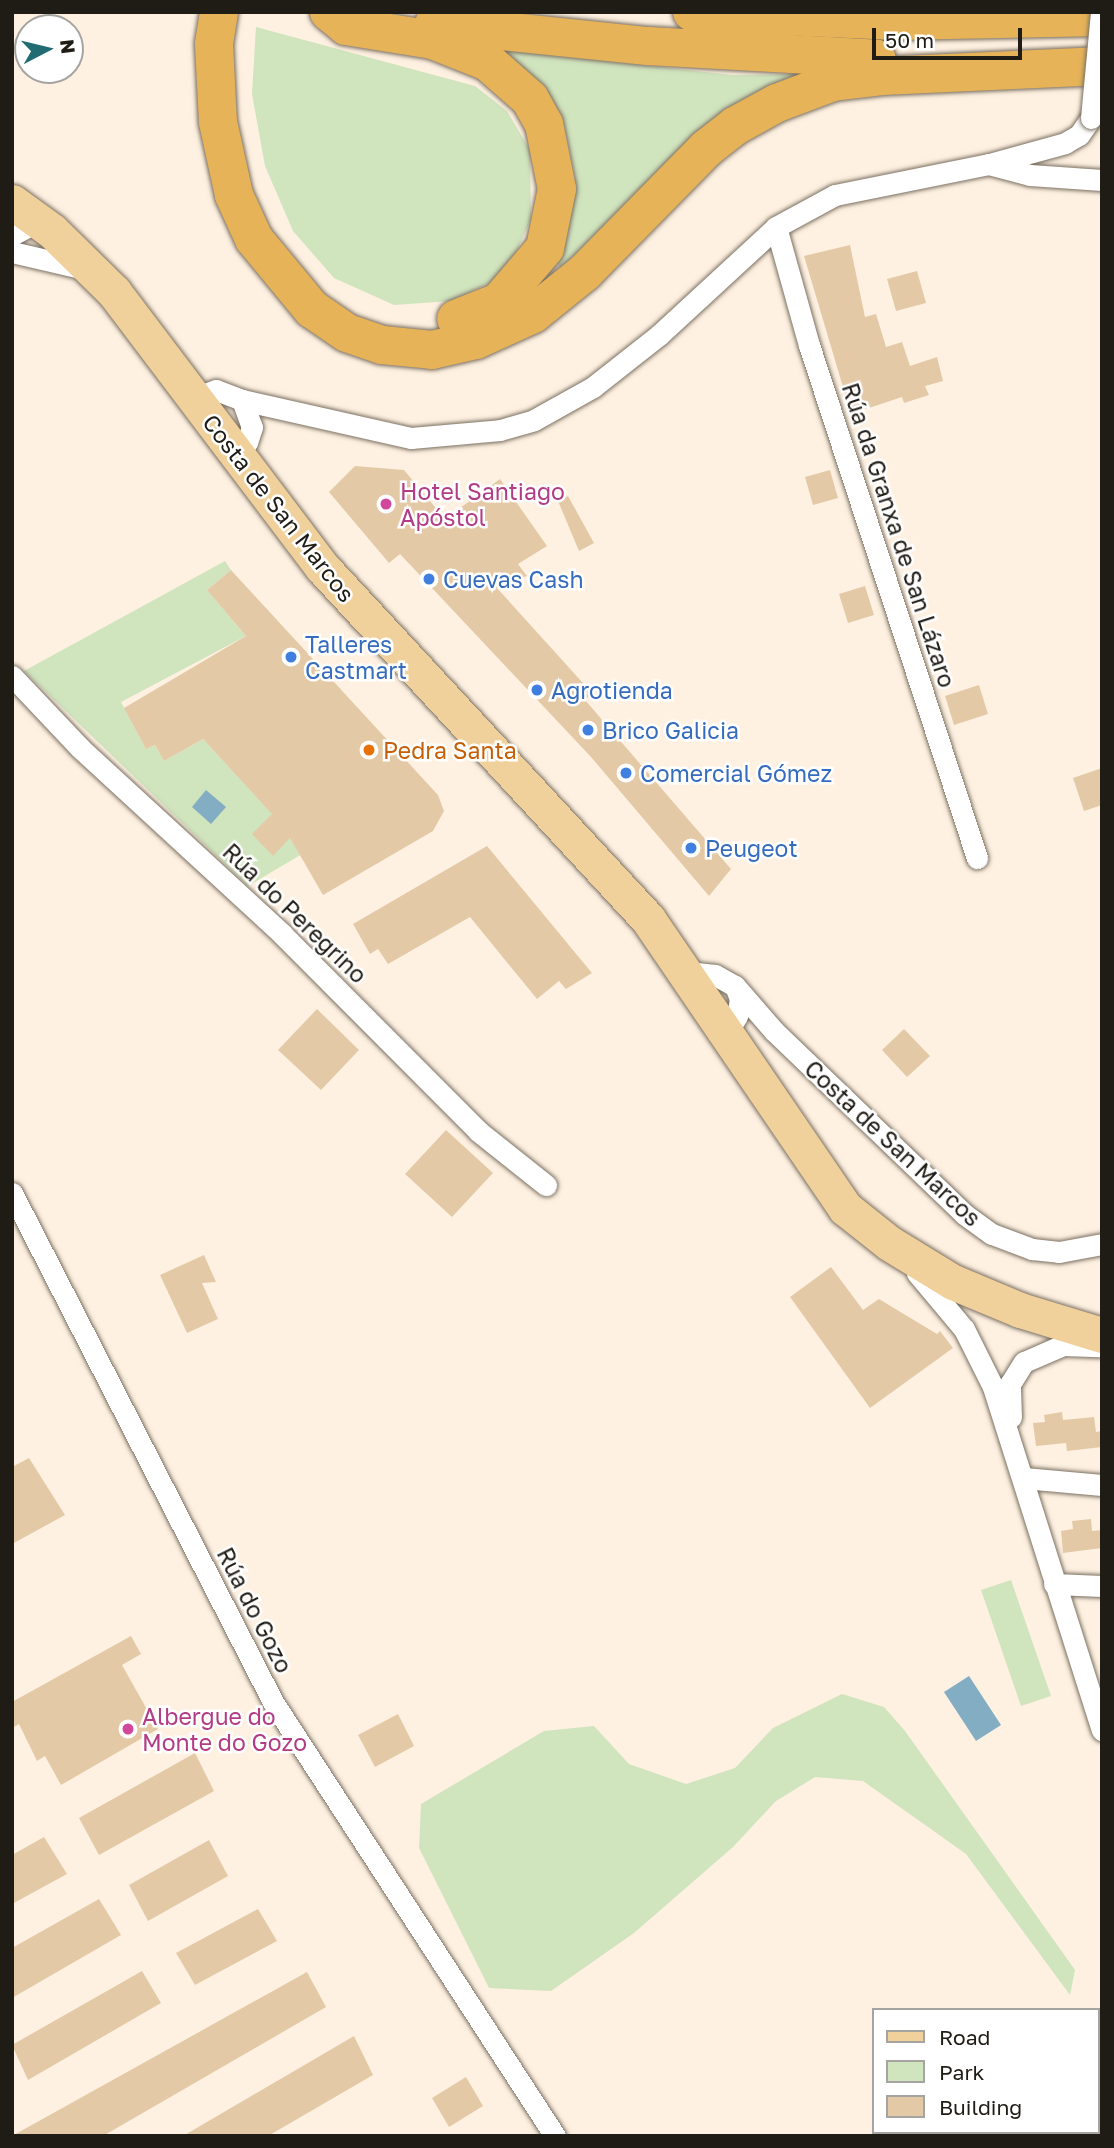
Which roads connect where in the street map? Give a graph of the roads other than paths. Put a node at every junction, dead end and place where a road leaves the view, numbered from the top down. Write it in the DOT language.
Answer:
graph roads {
  1 [pos="330,12"];
  2 [pos="338,12"];
  3 [pos="692,12"];
  4 [pos="1102,15"];
  5 [pos="227,28"];
  6 [pos="1102,55"];
  7 [pos="1102,65"];
  8 [pos="989,164"];
  9 [pos="1102,180"];
  10 [pos="776,227"];
  11 [pos="23,234"];
  12 [pos="194,398"];
  13 [pos="242,400"];
  14 [pos="280,412"];
  15 [pos="244,440"];
  16 [pos="12,676"];
  17 [pos="977,858"];
  18 [pos="687,972"];
  19 [pos="735,986"];
  20 [pos="732,1024"];
  21 [pos="774,1031"];
  22 [pos="792,1128"];
  23 [pos="546,1185"];
  24 [pos="12,1193"];
  25 [pos="889,1243"];
  26 [pos="1102,1244"];
  27 [pos="1102,1313"];
  28 [pos="1102,1335"];
  29 [pos="1102,1347"];
  30 [pos="1015,1450"];
  31 [pos="1024,1478"];
  32 [pos="1102,1485"];
  33 [pos="1054,1584"];
  34 [pos="1102,1586"];
  35 [pos="1094,1689"];
  36 [pos="1102,1730"];
  37 [pos="555,2136"];
  1 -- 5 [label="highway"];
  2 -- 6 [label="highway"];
  3 -- 4 [label="highway"];
  4 -- 8 [label="street, bridge"];
  5 -- 7 [label="highway"];
  8 -- 9 [label="street"];
  8 -- 10 [label="street"];
  10 -- 14 [label="street"];
  10 -- 17 [label="street, Rúa da Granxa de San Lázaro"];
  11 -- 12 [label="main road, Costa de San Marcos"];
  12 -- 13 [label="street"];
  12 -- 15 [label="main road, Costa de San Marcos"];
  13 -- 14 [label="street"];
  13 -- 15 [label="street"];
  14 -- 15 [label="street"];
  15 -- 18 [label="main road, Costa de San Marcos"];
  16 -- 23 [label="street, Rúa do Peregrino"];
  18 -- 19 [label="street, Costa de San Marcos"];
  18 -- 20 [label="main road, Costa de San Marcos"];
  19 -- 20 [label="street"];
  19 -- 21 [label="street, Costa de San Marcos"];
  20 -- 21 [label="street, Costa de San Marcos"];
  20 -- 22 [label="main road, Costa de San Marcos"];
  21 -- 26 [label="street, Costa de San Marcos"];
  22 -- 25 [label="main road, Costa de San Marcos"];
  22 -- 27 [label="main road, Costa de San Marcos"];
  24 -- 37 [label="street, Rúa do Gozo"];
  25 -- 28 [label="main road, Costa de San Marcos"];
  25 -- 30 [label="street"];
  29 -- 30 [label="street"];
  30 -- 31 [label="street"];
  31 -- 32 [label="street"];
  31 -- 33 [label="street"];
  33 -- 34 [label="street"];
  33 -- 35 [label="street"];
  35 -- 36 [label="street"];
}
